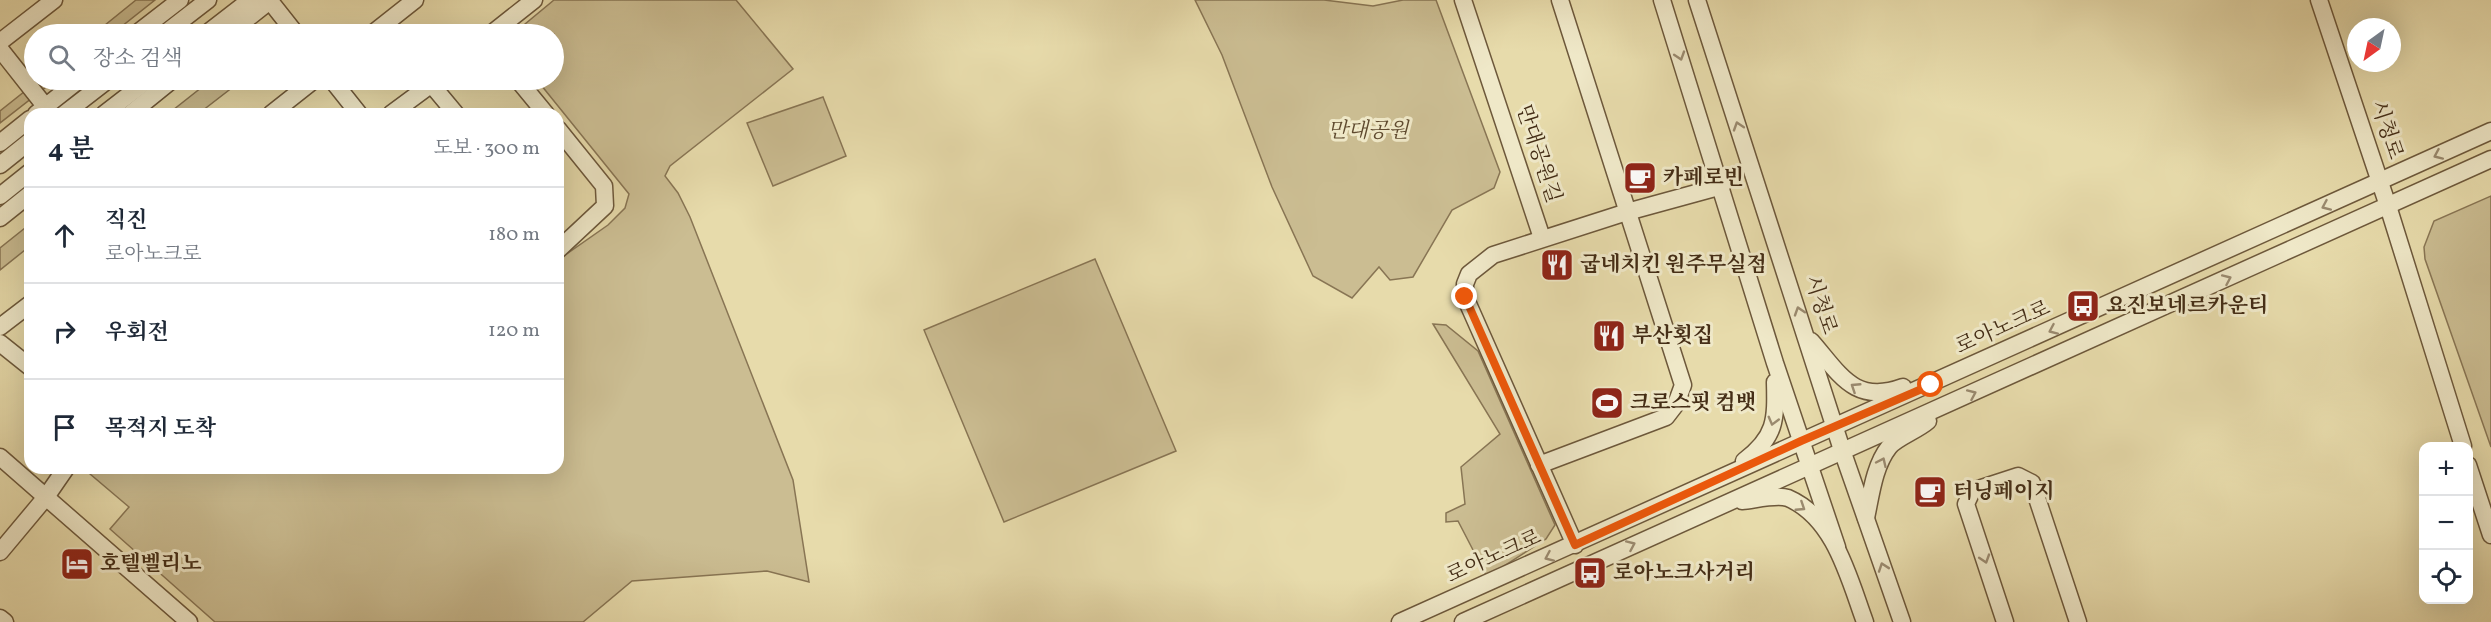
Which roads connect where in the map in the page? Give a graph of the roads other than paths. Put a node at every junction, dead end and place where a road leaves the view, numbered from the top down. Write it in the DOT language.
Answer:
graph roads {
  1 [pos="54,0"];
  2 [pos="180,0"];
  3 [pos="208,0"];
  4 [pos="250,0"];
  5 [pos="415,0"];
  6 [pos="534,0"];
  7 [pos="1463,0"];
  8 [pos="1560,0"];
  9 [pos="1662,0"];
  10 [pos="1697,0"];
  11 [pos="2319,0"];
  12 [pos="271,1"];
  13 [pos="149,24"];
  14 [pos="177,24"];
  15 [pos="219,24"];
  16 [pos="241,24"];
  17 [pos="288,24"];
  18 [pos="385,24"];
  19 [pos="504,24"];
  20 [pos="0,42"];
  21 [pos="0,49"];
  22 [pos="24,86"];
  23 [pos="27,90"];
  24 [pos="66,90"];
  25 [pos="95,90"];
  26 [pos="135,90"];
  27 [pos="160,90"];
  28 [pos="302,90"];
  29 [pos="340,90"];
  30 [pos="423,90"];
  31 [pos="440,90"];
  32 [pos="526,90"];
  33 [pos="39,108"];
  34 [pos="43,108"];
  35 [pos="72,108"];
  36 [pos="112,108"];
  37 [pos="137,108"];
  38 [pos="279,108"];
  39 [pos="354,108"];
  40 [pos="399,108"];
  41 [pos="452,108"];
  42 [pos="541,108"];
  43 [pos="24,123"];
  44 [pos="2491,131"];
  45 [pos="564,136"];
  46 [pos="0,144"];
  47 [pos="24,146"];
  48 [pos="2491,159"];
  49 [pos="0,165"];
  50 [pos="24,177"];
  51 [pos="2380,182"];
  52 [pos="1722,186"];
  53 [pos="0,196"];
  54 [pos="24,199"];
  55 [pos="2388,206"];
  56 [pos="1627,212"];
  57 [pos="0,218"];
  58 [pos="1542,238"];
  59 [pos="564,242"];
  60 [pos="24,309"];
  61 [pos="0,327"];
  62 [pos="1807,336"];
  63 [pos="0,343"];
  64 [pos="24,362"];
  65 [pos="1775,363"];
  66 [pos="1931,385"];
  67 [pos="1943,407"];
  68 [pos="1834,427"];
  69 [pos="1801,441"];
  70 [pos="2461,442"];
  71 [pos="1843,453"];
  72 [pos="0,457"];
  73 [pos="1539,465"];
  74 [pos="1810,468"];
  75 [pos="62,474"];
  76 [pos="2473,478"];
  77 [pos="1717,481"];
  78 [pos="46,496"];
  79 [pos="1724,502"];
  80 [pos="1866,518"];
  81 [pos="2491,535"];
  82 [pos="1575,545"];
  83 [pos="1837,547"];
  84 [pos="0,552"];
  85 [pos="0,618"];
  86 [pos="5,622"];
  87 [pos="189,622"];
  88 [pos="1400,622"];
  89 [pos="1463,622"];
  90 [pos="1865,622"];
  91 [pos="1902,622"];
  92 [pos="2005,622"];
  93 [pos="2078,622"];
  1 -- 20 [label="street"];
  2 -- 13 [label="street"];
  3 -- 14 [label="street"];
  4 -- 15 [label="street"];
  5 -- 18 [label="street"];
  6 -- 19 [label="street"];
  7 -- 58 [label="street, 만대공원길"];
  8 -- 56 [label="street"];
  9 -- 52 [label="street, one-way"];
  62 -- 10 [label="street, 시청로, one-way"];
  11 -- 51 [label="street, 시청로"];
  12 -- 16 [label="street"];
  12 -- 17 [label="street"];
  21 -- 22 [label="street"];
  23 -- 33 [label="street"];
  24 -- 34 [label="street"];
  25 -- 35 [label="street"];
  26 -- 36 [label="street"];
  27 -- 37 [label="street"];
  28 -- 38 [label="street"];
  29 -- 39 [label="street"];
  30 -- 40 [label="street"];
  31 -- 41 [label="street"];
  32 -- 42 [label="street"];
  43 -- 46 [label="street"];
  44 -- 51 [label="street, 로아노크로, one-way"];
  45 -- 59 [label="street"];
  47 -- 49 [label="street"];
  48 -- 55 [label="street"];
  50 -- 53 [label="street"];
  51 -- 55 [label="street, 시청로"];
  51 -- 66 [label="street, 로아노크로, one-way"];
  52 -- 56 [label="street, 만대공원길"];
  52 -- 65 [label="street"];
  54 -- 57 [label="street"];
  67 -- 55 [label="street, one-way"];
  55 -- 70 [label="street"];
  56 -- 58 [label="street, 만대공원길"];
  56 -- 73 [label="street"];
  58 -- 73 [label="street"];
  60 -- 61 [label="street"];
  66 -- 62 [label="street, one-way"];
  62 -- 68 [label="street, 시청로"];
  63 -- 64 [label="street"];
  65 -- 69 [label="street"];
  65 -- 77 [label="street, one-way"];
  66 -- 68 [label="street, 로아노크로"];
  67 -- 71 [label="street"];
  80 -- 67 [label="street, one-way"];
  68 -- 69 [label="street, 로아노크로"];
  68 -- 71 [label="street, 시청로"];
  69 -- 74 [label="street"];
  69 -- 77 [label="street, 로아노크로"];
  71 -- 74 [label="street"];
  71 -- 80 [label="street, 시청로"];
  72 -- 78 [label="street"];
  73 -- 82 [label="street"];
  74 -- 79 [label="street"];
  74 -- 83 [label="street"];
  75 -- 78 [label="street"];
  76 -- 81 [label="street"];
  77 -- 82 [label="street, 로아노크로"];
  78 -- 84 [label="street"];
  78 -- 87 [label="street"];
  79 -- 83 [label="street, one-way"];
  89 -- 79 [label="street, one-way"];
  91 -- 80 [label="street, 시청로, one-way"];
  82 -- 88 [label="street, 로아노크로, one-way"];
  83 -- 90 [label="street"];
  85 -- 86 [label="street"];
  93 -- 92 [label="street, one-way"];
}
